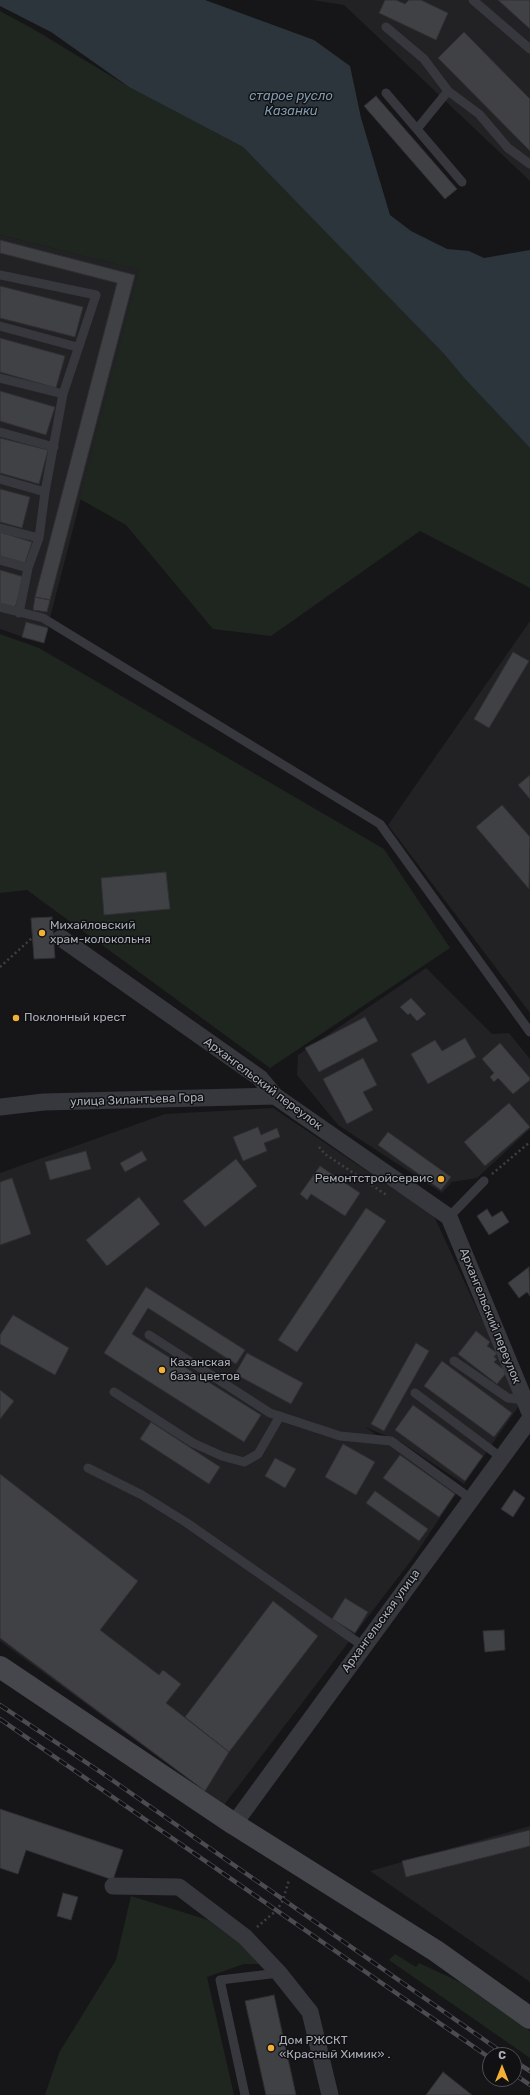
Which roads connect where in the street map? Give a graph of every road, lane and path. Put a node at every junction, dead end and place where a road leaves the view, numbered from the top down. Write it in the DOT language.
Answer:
graph roads {
  1 [pos="473,0"];
  2 [pos="386,27"];
  3 [pos="530,49"];
  4 [pos="448,91"];
  5 [pos="386,93"];
  6 [pos="417,129"];
  7 [pos="530,164"];
  8 [pos="462,182"];
  9 [pos="0,275"];
  10 [pos="0,326"];
  11 [pos="77,347"];
  12 [pos="0,378"];
  13 [pos="63,394"];
  14 [pos="0,432"];
  15 [pos="54,447"];
  16 [pos="0,479"];
  17 [pos="45,492"];
  18 [pos="0,528"];
  19 [pos="39,538"];
  20 [pos="0,560"];
  21 [pos="28,568"];
  22 [pos="0,608"];
  23 [pos="19,613"];
  24 [pos="32,938"];
  25 [pos="61,938"];
  26 [pos="0,967"];
  27 [pos="530,1032"];
  28 [pos="275,1096"];
  29 [pos="0,1107"];
  30 [pos="530,1142"];
  31 [pos="484,1181"];
  32 [pos="449,1218"];
  33 [pos="149,1335"];
  34 [pos="454,1361"];
  35 [pos="114,1392"];
  36 [pos="415,1393"];
  37 [pos="527,1407"];
  38 [pos="280,1416"];
  39 [pos="530,1419"];
  40 [pos="502,1458"];
  41 [pos="88,1468"];
  42 [pos="471,1499"];
  43 [pos="363,1646"];
  44 [pos="0,1667"];
  45 [pos="234,1824"];
  46 [pos="291,1874"];
  47 [pos="113,1886"];
  48 [pos="245,1937"];
  49 [pos="279,1973"];
  50 [pos="530,2018"];
  51 [pos="245,2095"];
  52 [pos="330,2095"];
  1 -- 3 [label="lane"];
  2 -- 4 [label="lane"];
  4 -- 6 [label="lane"];
  4 -- 7 [label="lane"];
  5 -- 6 [label="lane"];
  6 -- 8 [label="lane"];
  9 -- 11 [label="lane"];
  10 -- 11 [label="lane"];
  11 -- 13 [label="lane"];
  12 -- 13 [label="lane"];
  13 -- 15 [label="lane"];
  14 -- 15 [label="lane"];
  15 -- 17 [label="lane"];
  16 -- 17 [label="lane"];
  17 -- 19 [label="lane"];
  18 -- 19 [label="lane"];
  19 -- 21 [label="lane"];
  20 -- 21 [label="lane"];
  21 -- 23 [label="lane"];
  22 -- 23 [label="lane"];
  23 -- 27 [label="lane"];
  24 -- 26 [label="path"];
  25 -- 28 [label="street, Архангельский переулок"];
  28 -- 29 [label="street, улица Зилантьева Гора"];
  28 -- 32 [label="street, Архангельский переулок"];
  30 -- 31 [label="path"];
  31 -- 32 [label="lane"];
  32 -- 37 [label="street, Архангельский переулок"];
  33 -- 38 [label="lane"];
  34 -- 37 [label="lane"];
  35 -- 38 [label="lane"];
  36 -- 40 [label="lane"];
  38 -- 42 [label="lane"];
  39 -- 40 [label="street, Архангельская улица"];
  40 -- 42 [label="street, Архангельская улица"];
  41 -- 43 [label="lane"];
  42 -- 43 [label="street, Архангельская улица"];
  43 -- 45 [label="street, Архангельская улица"];
  44 -- 45 [label="main road"];
  45 -- 50 [label="main road"];
  46 -- 48 [label="path"];
  47 -- 48 [label="street"];
  48 -- 49 [label="street"];
  49 -- 51 [label="lane"];
  49 -- 52 [label="street"];
}
